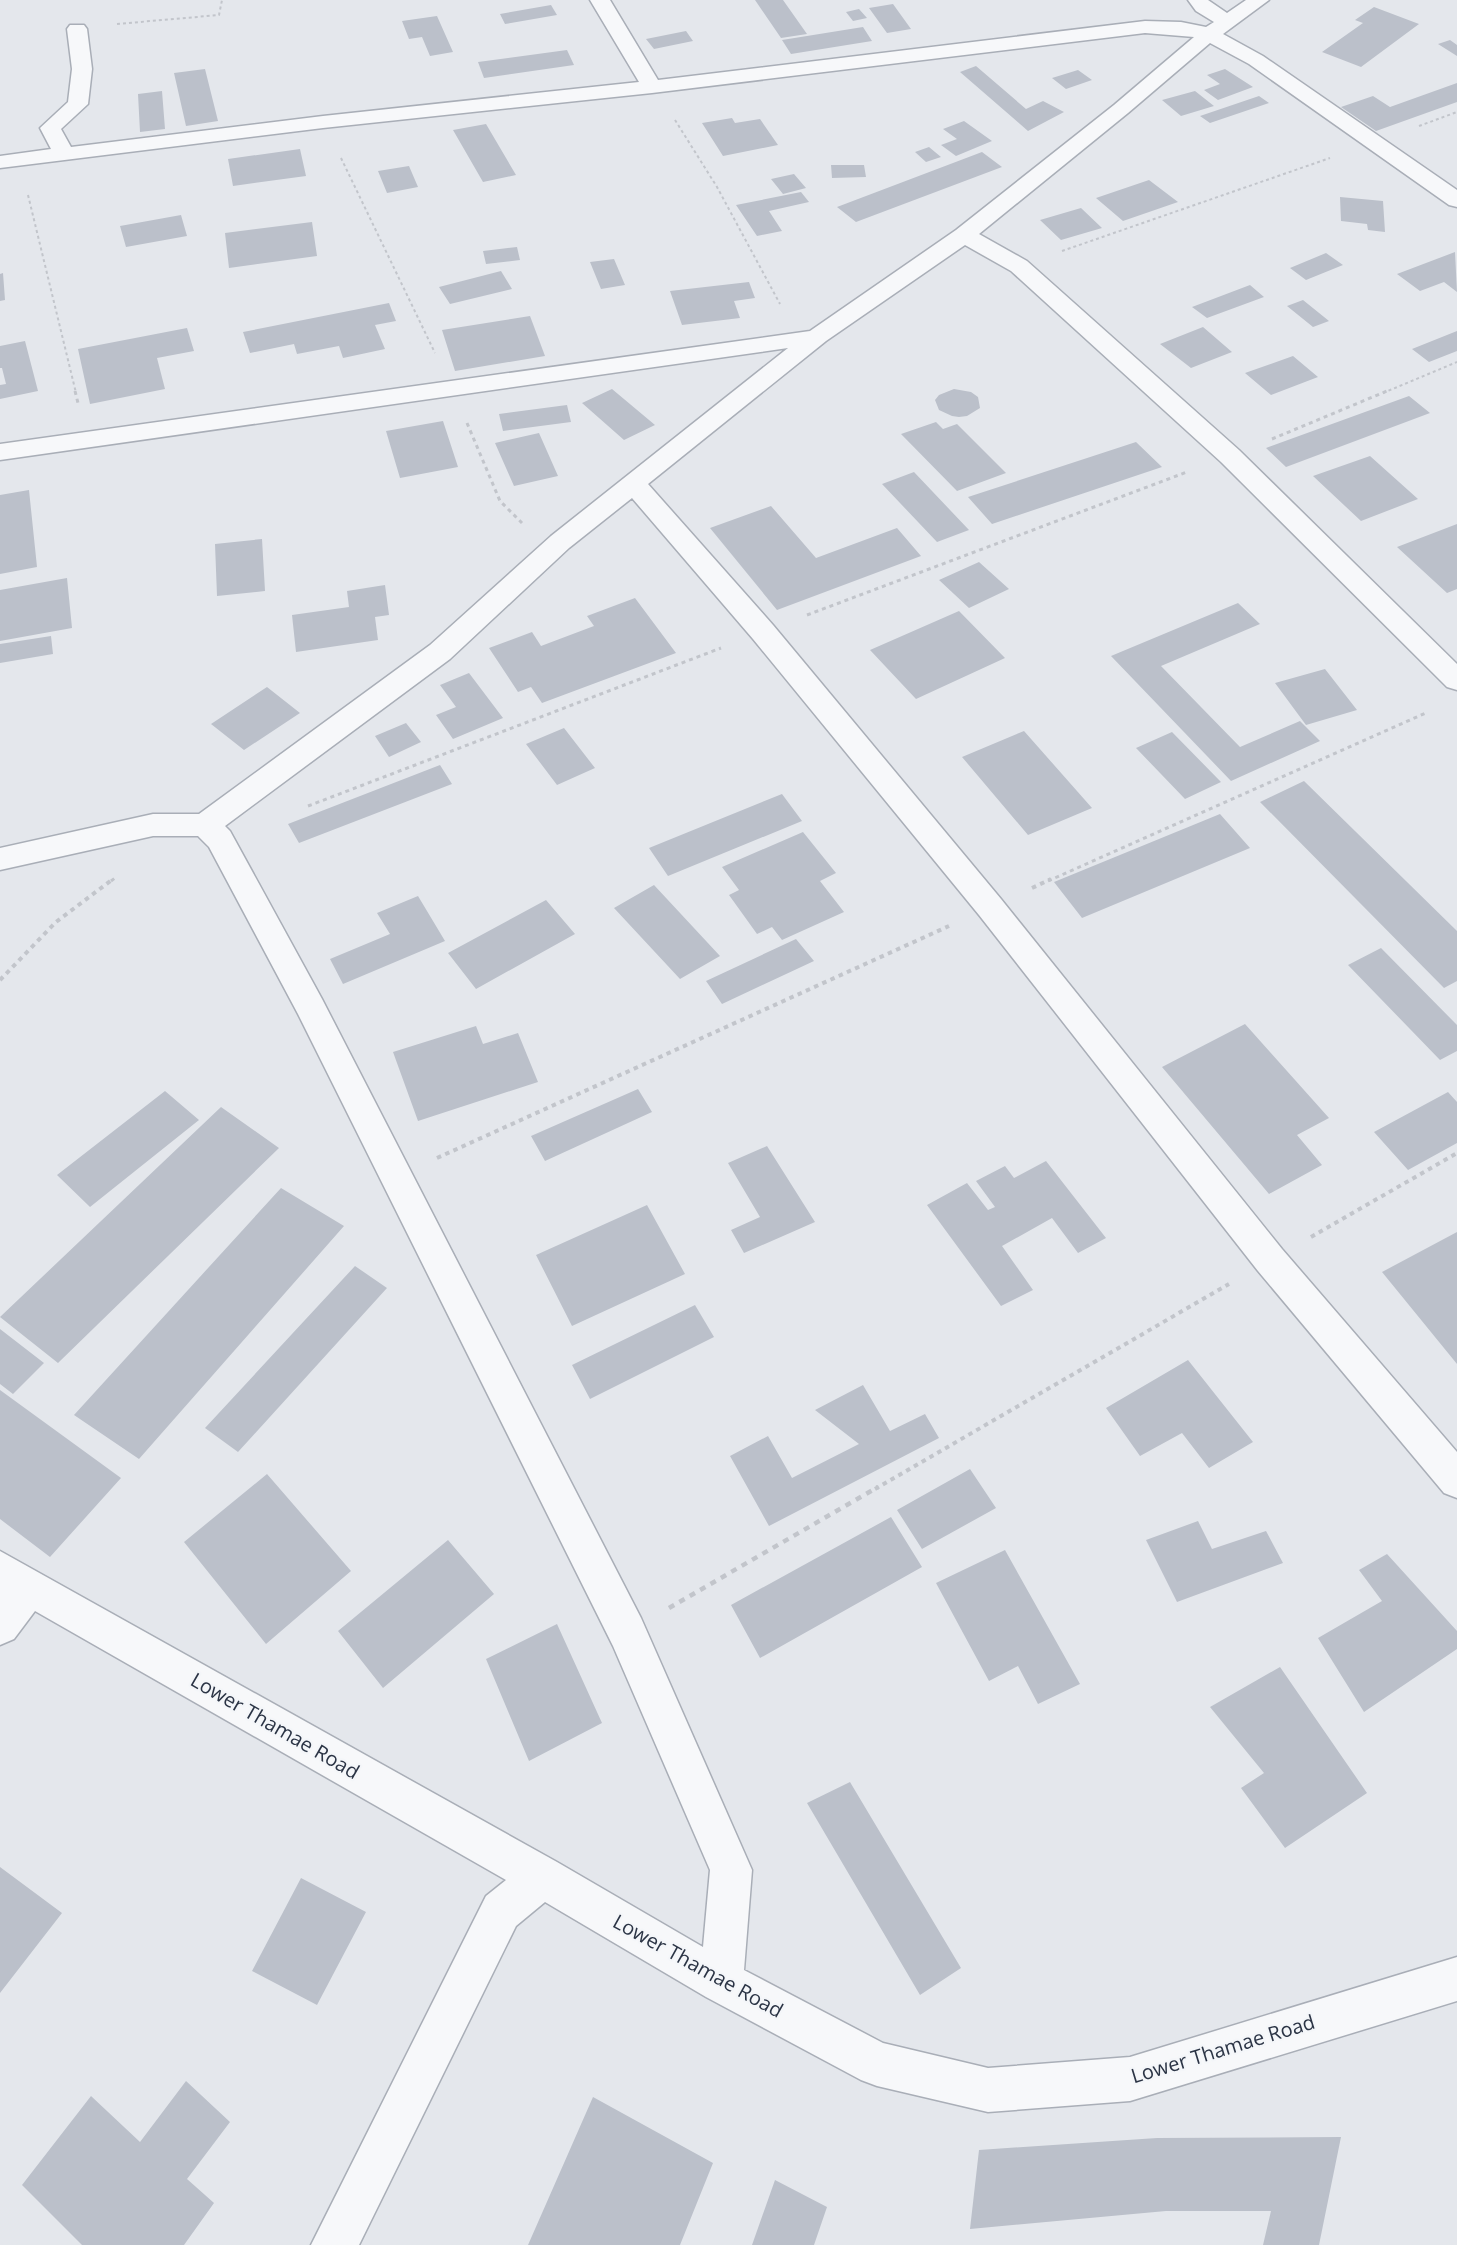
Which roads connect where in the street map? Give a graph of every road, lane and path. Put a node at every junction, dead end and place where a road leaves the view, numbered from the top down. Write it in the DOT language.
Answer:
graph roads {
  1 [pos="222,0"];
  2 [pos="600,0"];
  3 [pos="1198,0"];
  4 [pos="1258,0"];
  5 [pos="1227,21"];
  6 [pos="77,29"];
  7 [pos="1209,34"];
  8 [pos="652,87"];
  9 [pos="1457,112"];
  10 [pos="324,122"];
  11 [pos="1375,142"];
  12 [pos="64,154"];
  13 [pos="9,161"];
  14 [pos="1457,200"];
  15 [pos="964,235"];
  16 [pos="1019,266"];
  17 [pos="810,338"];
  18 [pos="1457,362"];
  19 [pos="453,390"];
  20 [pos="86,440"];
  21 [pos="0,452"];
  22 [pos="1230,456"];
  23 [pos="635,485"];
  24 [pos="560,542"];
  25 [pos="763,632"];
  26 [pos="1457,680"];
  27 [pos="1436,708"];
  28 [pos="298,809"];
  29 [pos="153,825"];
  30 [pos="205,825"];
  31 [pos="0,859"];
  32 [pos="990,907"];
  33 [pos="0,980"];
  34 [pos="1457,1153"];
  35 [pos="395,1176"];
  36 [pos="1270,1260"];
  37 [pos="1457,1480"];
  38 [pos="15,1579"];
  39 [pos="0,1625"];
  40 [pos="627,1632"];
  41 [pos="542,1877"];
  42 [pos="1457,1979"];
  43 [pos="721,1982"];
  44 [pos="334,2245"];
  1 -- 6 [label="path"];
  2 -- 8 [label="street"];
  3 -- 5 [label="street"];
  4 -- 5 [label="street"];
  5 -- 7 [label="street"];
  6 -- 12 [label="street"];
  7 -- 8 [label="street"];
  7 -- 11 [label="street"];
  7 -- 15 [label="street"];
  8 -- 10 [label="street"];
  8 -- 17 [label="path"];
  9 -- 11 [label="path"];
  10 -- 12 [label="street"];
  10 -- 19 [label="path"];
  11 -- 14 [label="street"];
  11 -- 16 [label="path"];
  12 -- 13 [label="street"];
  13 -- 20 [label="path"];
  15 -- 16 [label="street"];
  15 -- 17 [label="street"];
  16 -- 22 [label="street"];
  17 -- 19 [label="street"];
  17 -- 23 [label="street"];
  18 -- 22 [label="path"];
  19 -- 20 [label="street"];
  19 -- 24 [label="path"];
  20 -- 21 [label="street"];
  22 -- 25 [label="path"];
  22 -- 26 [label="street"];
  23 -- 24 [label="street"];
  23 -- 25 [label="street"];
  24 -- 30 [label="street"];
  25 -- 28 [label="path"];
  25 -- 32 [label="street"];
  27 -- 32 [label="path"];
  29 -- 30 [label="street"];
  29 -- 31 [label="street"];
  29 -- 33 [label="path"];
  30 -- 35 [label="street"];
  32 -- 35 [label="path"];
  32 -- 36 [label="street"];
  34 -- 36 [label="path"];
  35 -- 40 [label="street"];
  36 -- 37 [label="street"];
  36 -- 40 [label="path"];
  38 -- 39 [label="street"];
  38 -- 41 [label="street, Lower Thamae Road"];
  40 -- 43 [label="street"];
  41 -- 43 [label="street, Lower Thamae Road"];
  41 -- 44 [label="street"];
  42 -- 43 [label="street, Lower Thamae Road"];
}
